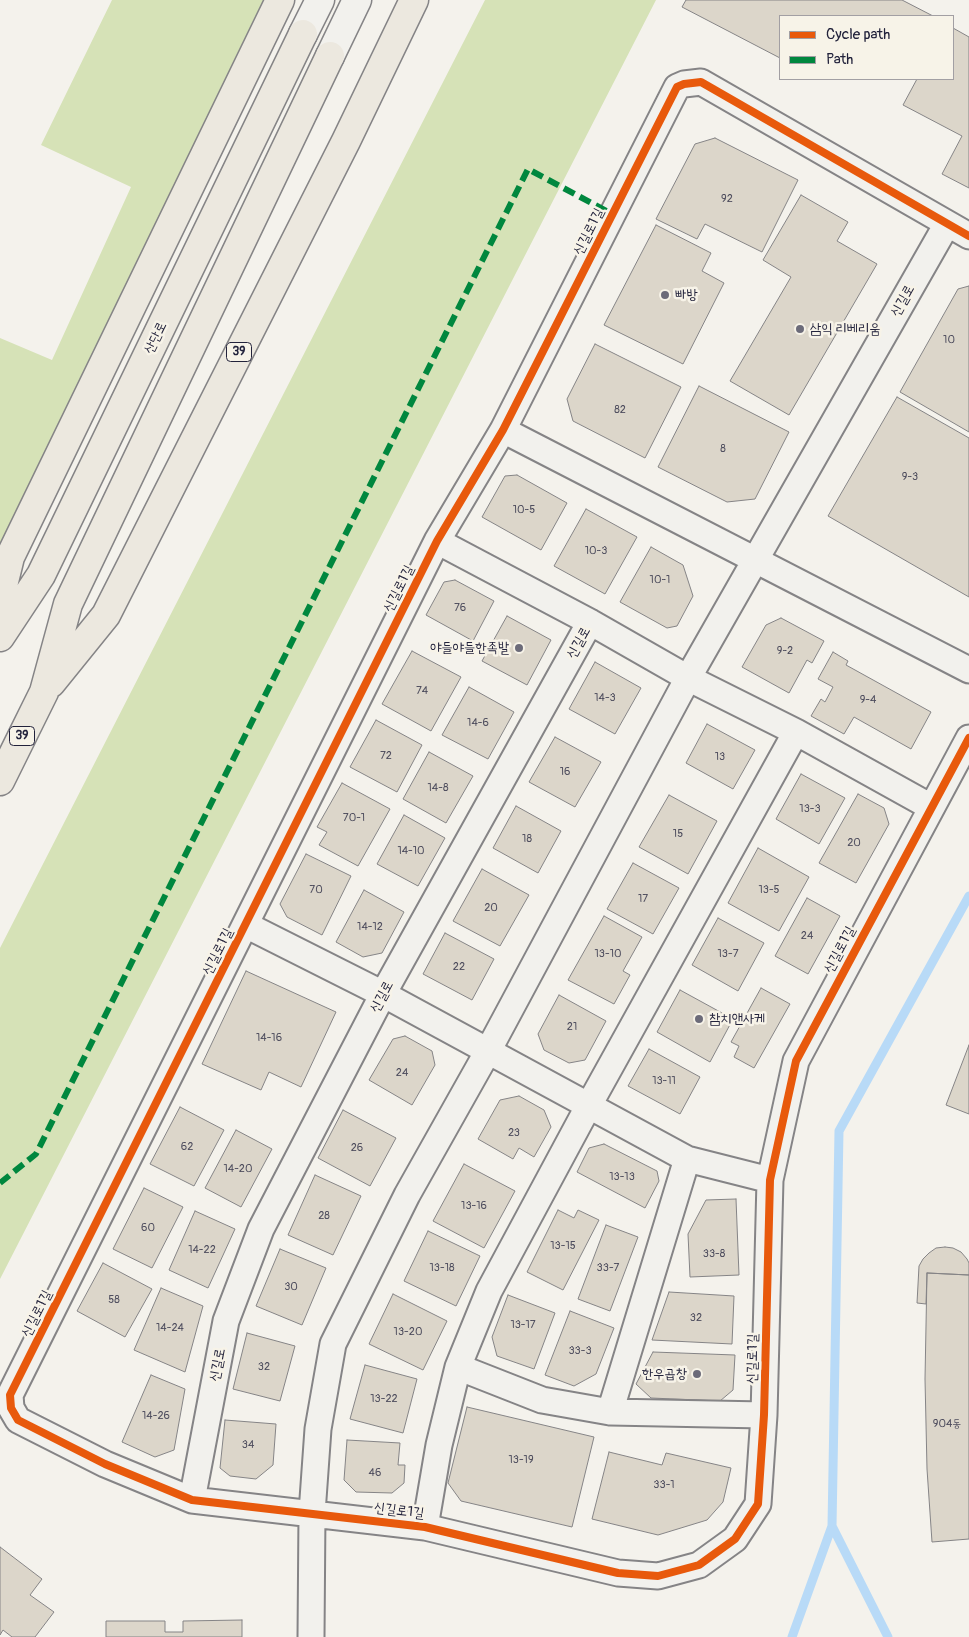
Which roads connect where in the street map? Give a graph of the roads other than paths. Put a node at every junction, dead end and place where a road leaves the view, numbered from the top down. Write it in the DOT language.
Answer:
graph roads {
  1 [pos="280,0"];
  2 [pos="320,0"];
  3 [pos="357,0"];
  4 [pos="414,0"];
  5 [pos="947,224"];
  6 [pos="969,236"];
  7 [pos="503,430"];
  8 [pos="437,542"];
  9 [pos="756,562"];
  10 [pos="0,598"];
  11 [pos="590,622"];
  12 [pos="0,637"];
  13 [pos="969,670"];
  14 [pos="688,678"];
  15 [pos="44,692"];
  16 [pos="796,732"];
  17 [pos="969,738"];
  18 [pos="0,781"];
  19 [pos="931,807"];
  20 [pos="246,924"];
  21 [pos="383,994"];
  22 [pos="488,1051"];
  23 [pos="589,1105"];
  24 [pos="687,1159"];
  25 [pos="770,1180"];
  26 [pos="458,1367"];
  27 [pos="610,1412"];
  28 [pos="764,1415"];
  29 [pos="192,1500"];
  30 [pos="312,1513"];
  31 [pos="425,1527"];
  32 [pos="311,1637"];
  1 -- 10 [label="main road"];
  2 -- 12 [label="main road, 산단로"];
  3 -- 15 [label="main road"];
  4 -- 15 [label="main road, 39"];
  5 -- 6 [label="street, 신길로1길"];
  5 -- 7 [label="street, 신길로1길"];
  5 -- 9 [label="street, 신길로"];
  7 -- 8 [label="street, 신길로1길"];
  7 -- 9 [label="street"];
  8 -- 11 [label="street"];
  8 -- 20 [label="street, 신길로1길"];
  9 -- 13 [label="street"];
  9 -- 14 [label="street, 신길로"];
  11 -- 14 [label="street, 신길로"];
  11 -- 21 [label="street, 신길로"];
  14 -- 16 [label="street, 신길로"];
  14 -- 22 [label="street, 신길로"];
  15 -- 18 [label="main road, 39"];
  16 -- 19 [label="street, 신길로"];
  16 -- 23 [label="street"];
  17 -- 19 [label="street, 신길로1길"];
  19 -- 25 [label="street, 신길로1길"];
  20 -- 21 [label="street"];
  20 -- 29 [label="street, 신길로1길"];
  21 -- 22 [label="street"];
  21 -- 29 [label="street, 신길로"];
  22 -- 23 [label="street"];
  22 -- 30 [label="street, 신길로"];
  23 -- 24 [label="street"];
  23 -- 26 [label="street"];
  24 -- 25 [label="street"];
  24 -- 27 [label="street"];
  25 -- 28 [label="street, 신길로1길"];
  26 -- 27 [label="street"];
  26 -- 31 [label="street"];
  27 -- 28 [label="street"];
  28 -- 31 [label="street, 신길로1길"];
  29 -- 30 [label="street, 신길로1길"];
  30 -- 31 [label="street, 신길로1길"];
  30 -- 32 [label="street, 신길로"];
}
